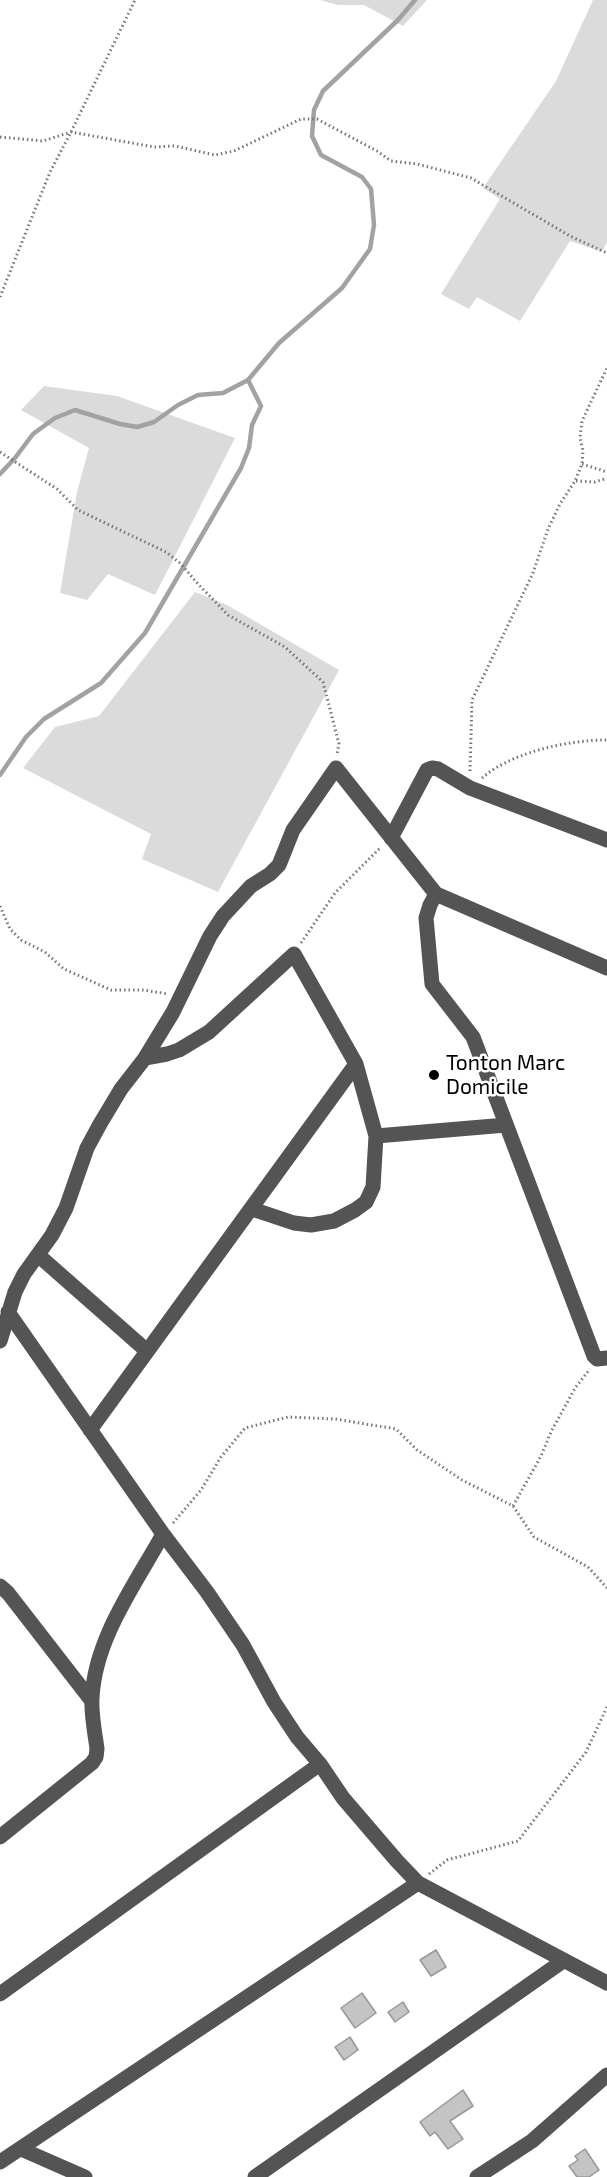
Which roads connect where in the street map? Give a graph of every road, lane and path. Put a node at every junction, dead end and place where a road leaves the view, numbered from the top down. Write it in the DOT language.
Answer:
graph roads {
  1 [pos="135,0"];
  2 [pos="72,132"];
  3 [pos="0,137"];
  4 [pos="607,253"];
  5 [pos="0,297"];
  6 [pos="607,368"];
  7 [pos="0,452"];
  8 [pos="582,464"];
  9 [pos="607,472"];
  10 [pos="607,478"];
  11 [pos="575,481"];
  12 [pos="607,740"];
  13 [pos="336,768"];
  14 [pos="470,788"];
  15 [pos="391,838"];
  16 [pos="607,840"];
  17 [pos="436,894"];
  18 [pos="0,906"];
  19 [pos="294,954"];
  20 [pos="607,969"];
  21 [pos="181,996"];
  22 [pos="145,1058"];
  23 [pos="356,1064"];
  24 [pos="506,1125"];
  25 [pos="376,1136"];
  26 [pos="252,1209"];
  27 [pos="38,1255"];
  28 [pos="8,1312"];
  29 [pos="0,1341"];
  30 [pos="147,1351"];
  31 [pos="602,1359"];
  32 [pos="90,1430"];
  33 [pos="513,1506"];
  34 [pos="163,1534"];
  35 [pos="0,1586"];
  36 [pos="607,1588"];
  37 [pos="91,1700"];
  38 [pos="607,1707"];
  39 [pos="320,1764"];
  40 [pos="0,1837"];
  41 [pos="418,1883"];
  42 [pos="562,1961"];
  43 [pos="607,1983"];
  44 [pos="0,1994"];
  45 [pos="607,2075"];
  46 [pos="21,2149"];
  47 [pos="0,2162"];
  48 [pos="85,2177"];
  49 [pos="255,2177"];
  50 [pos="477,2177"];
  1 -- 2 [label="path"];
  2 -- 3 [label="path"];
  2 -- 4 [label="path"];
  2 -- 5 [label="path"];
  6 -- 8 [label="path"];
  7 -- 13 [label="path"];
  8 -- 9 [label="path"];
  8 -- 11 [label="path"];
  10 -- 11 [label="path"];
  11 -- 14 [label="path"];
  12 -- 14 [label="path"];
  13 -- 15 [label="street"];
  13 -- 21 [label="street"];
  14 -- 15 [label="street"];
  14 -- 16 [label="street"];
  15 -- 17 [label="street"];
  15 -- 19 [label="path"];
  17 -- 20 [label="street"];
  17 -- 24 [label="street"];
  18 -- 21 [label="path"];
  19 -- 22 [label="street"];
  19 -- 23 [label="street"];
  21 -- 22 [label="street"];
  22 -- 27 [label="street"];
  23 -- 25 [label="street"];
  23 -- 26 [label="street"];
  24 -- 25 [label="street"];
  24 -- 31 [label="street"];
  25 -- 26 [label="street"];
  26 -- 30 [label="street"];
  27 -- 28 [label="street"];
  27 -- 30 [label="street"];
  28 -- 29 [label="street"];
  28 -- 32 [label="street"];
  30 -- 32 [label="street"];
  31 -- 33 [label="path"];
  32 -- 34 [label="street"];
  33 -- 34 [label="path"];
  33 -- 36 [label="path"];
  34 -- 37 [label="street"];
  34 -- 39 [label="street"];
  35 -- 37 [label="street"];
  37 -- 40 [label="street"];
  38 -- 41 [label="path"];
  39 -- 41 [label="street"];
  39 -- 44 [label="street"];
  41 -- 42 [label="street"];
  41 -- 46 [label="street"];
  42 -- 43 [label="street"];
  42 -- 49 [label="street"];
  45 -- 50 [label="street"];
  46 -- 47 [label="street"];
  46 -- 48 [label="street"];
}
